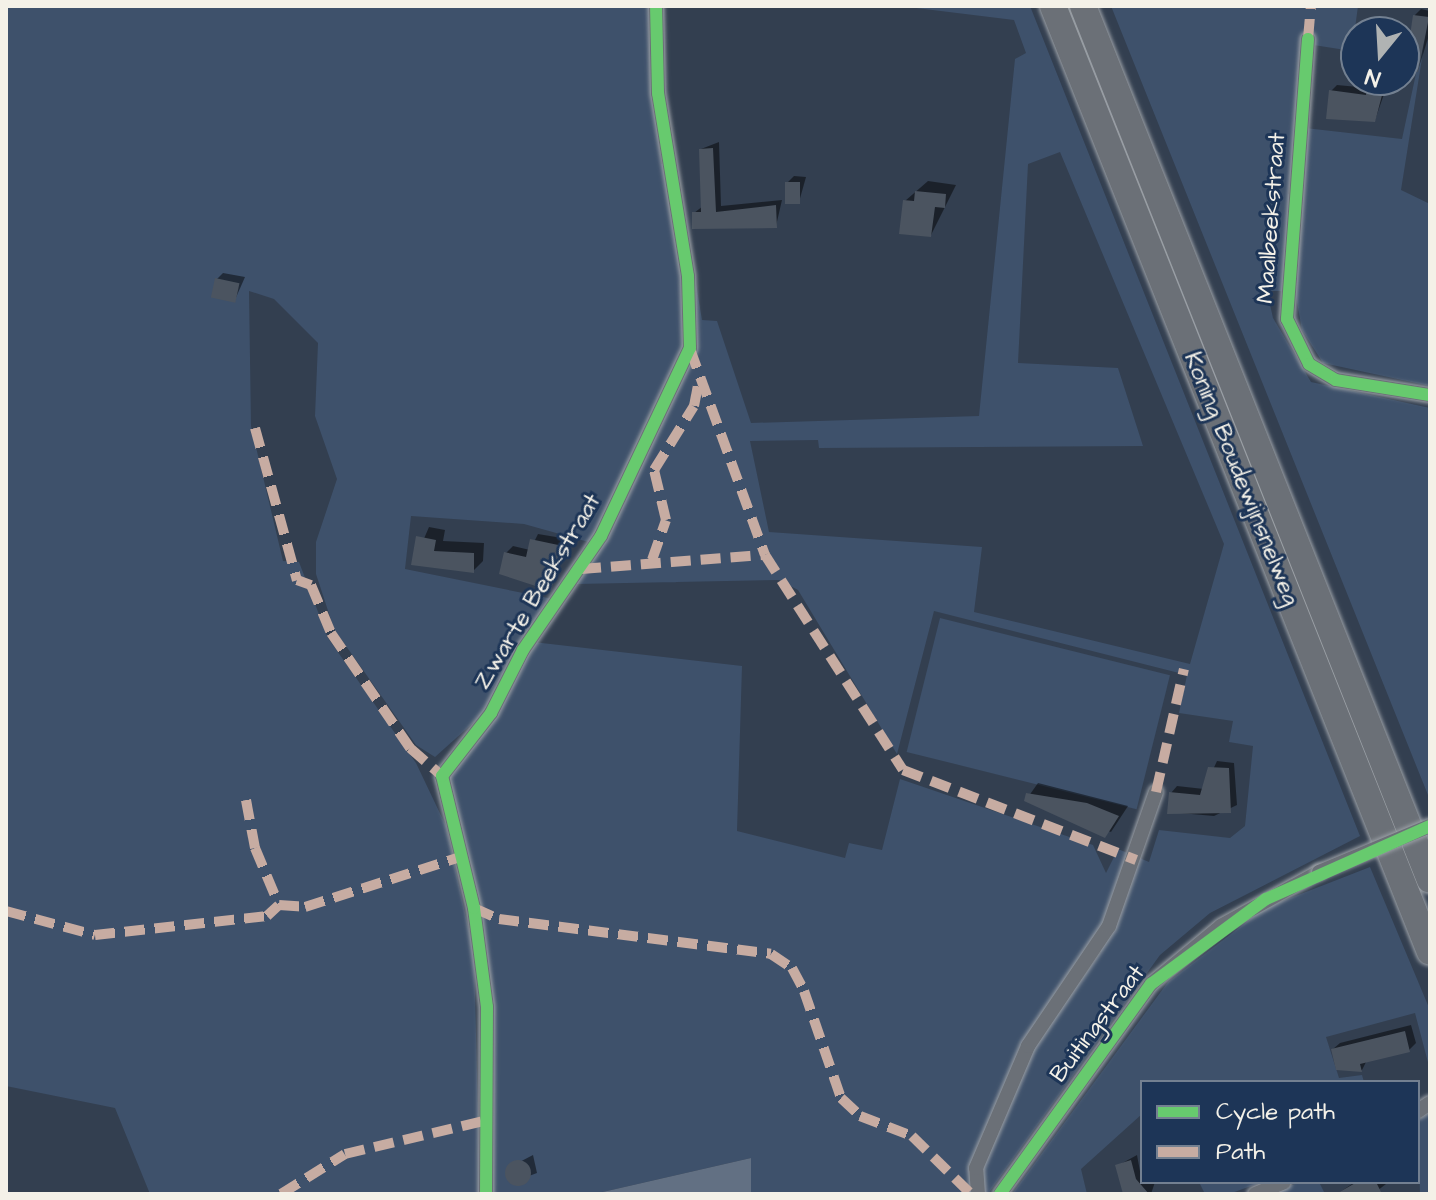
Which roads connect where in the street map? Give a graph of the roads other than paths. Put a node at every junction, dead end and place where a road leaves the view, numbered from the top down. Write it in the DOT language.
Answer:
graph roads {
  1 [pos="656,6"];
  2 [pos="1053,6"];
  3 [pos="1083,6"];
  4 [pos="1308,39"];
  5 [pos="1430,395"];
  6 [pos="1156,792"];
  7 [pos="1430,826"];
  8 [pos="1430,880"];
  9 [pos="1430,952"];
  10 [pos="1279,1184"];
  11 [pos="486,1194"];
  12 [pos="978,1194"];
  13 [pos="1000,1194"];
  14 [pos="1255,1194"];
  1 -- 11 [label="street, Zwarte Beekstraat"];
  2 -- 9 [label="highway, Koning Boudewijnsnelweg"];
  3 -- 8 [label="highway, Koning Boudewijnsnelweg"];
  4 -- 5 [label="street, Maalbeekstraat"];
  6 -- 12 [label="street"];
  7 -- 13 [label="street, Buitingstraat, bridge"];
  10 -- 14 [label="street"];
}
